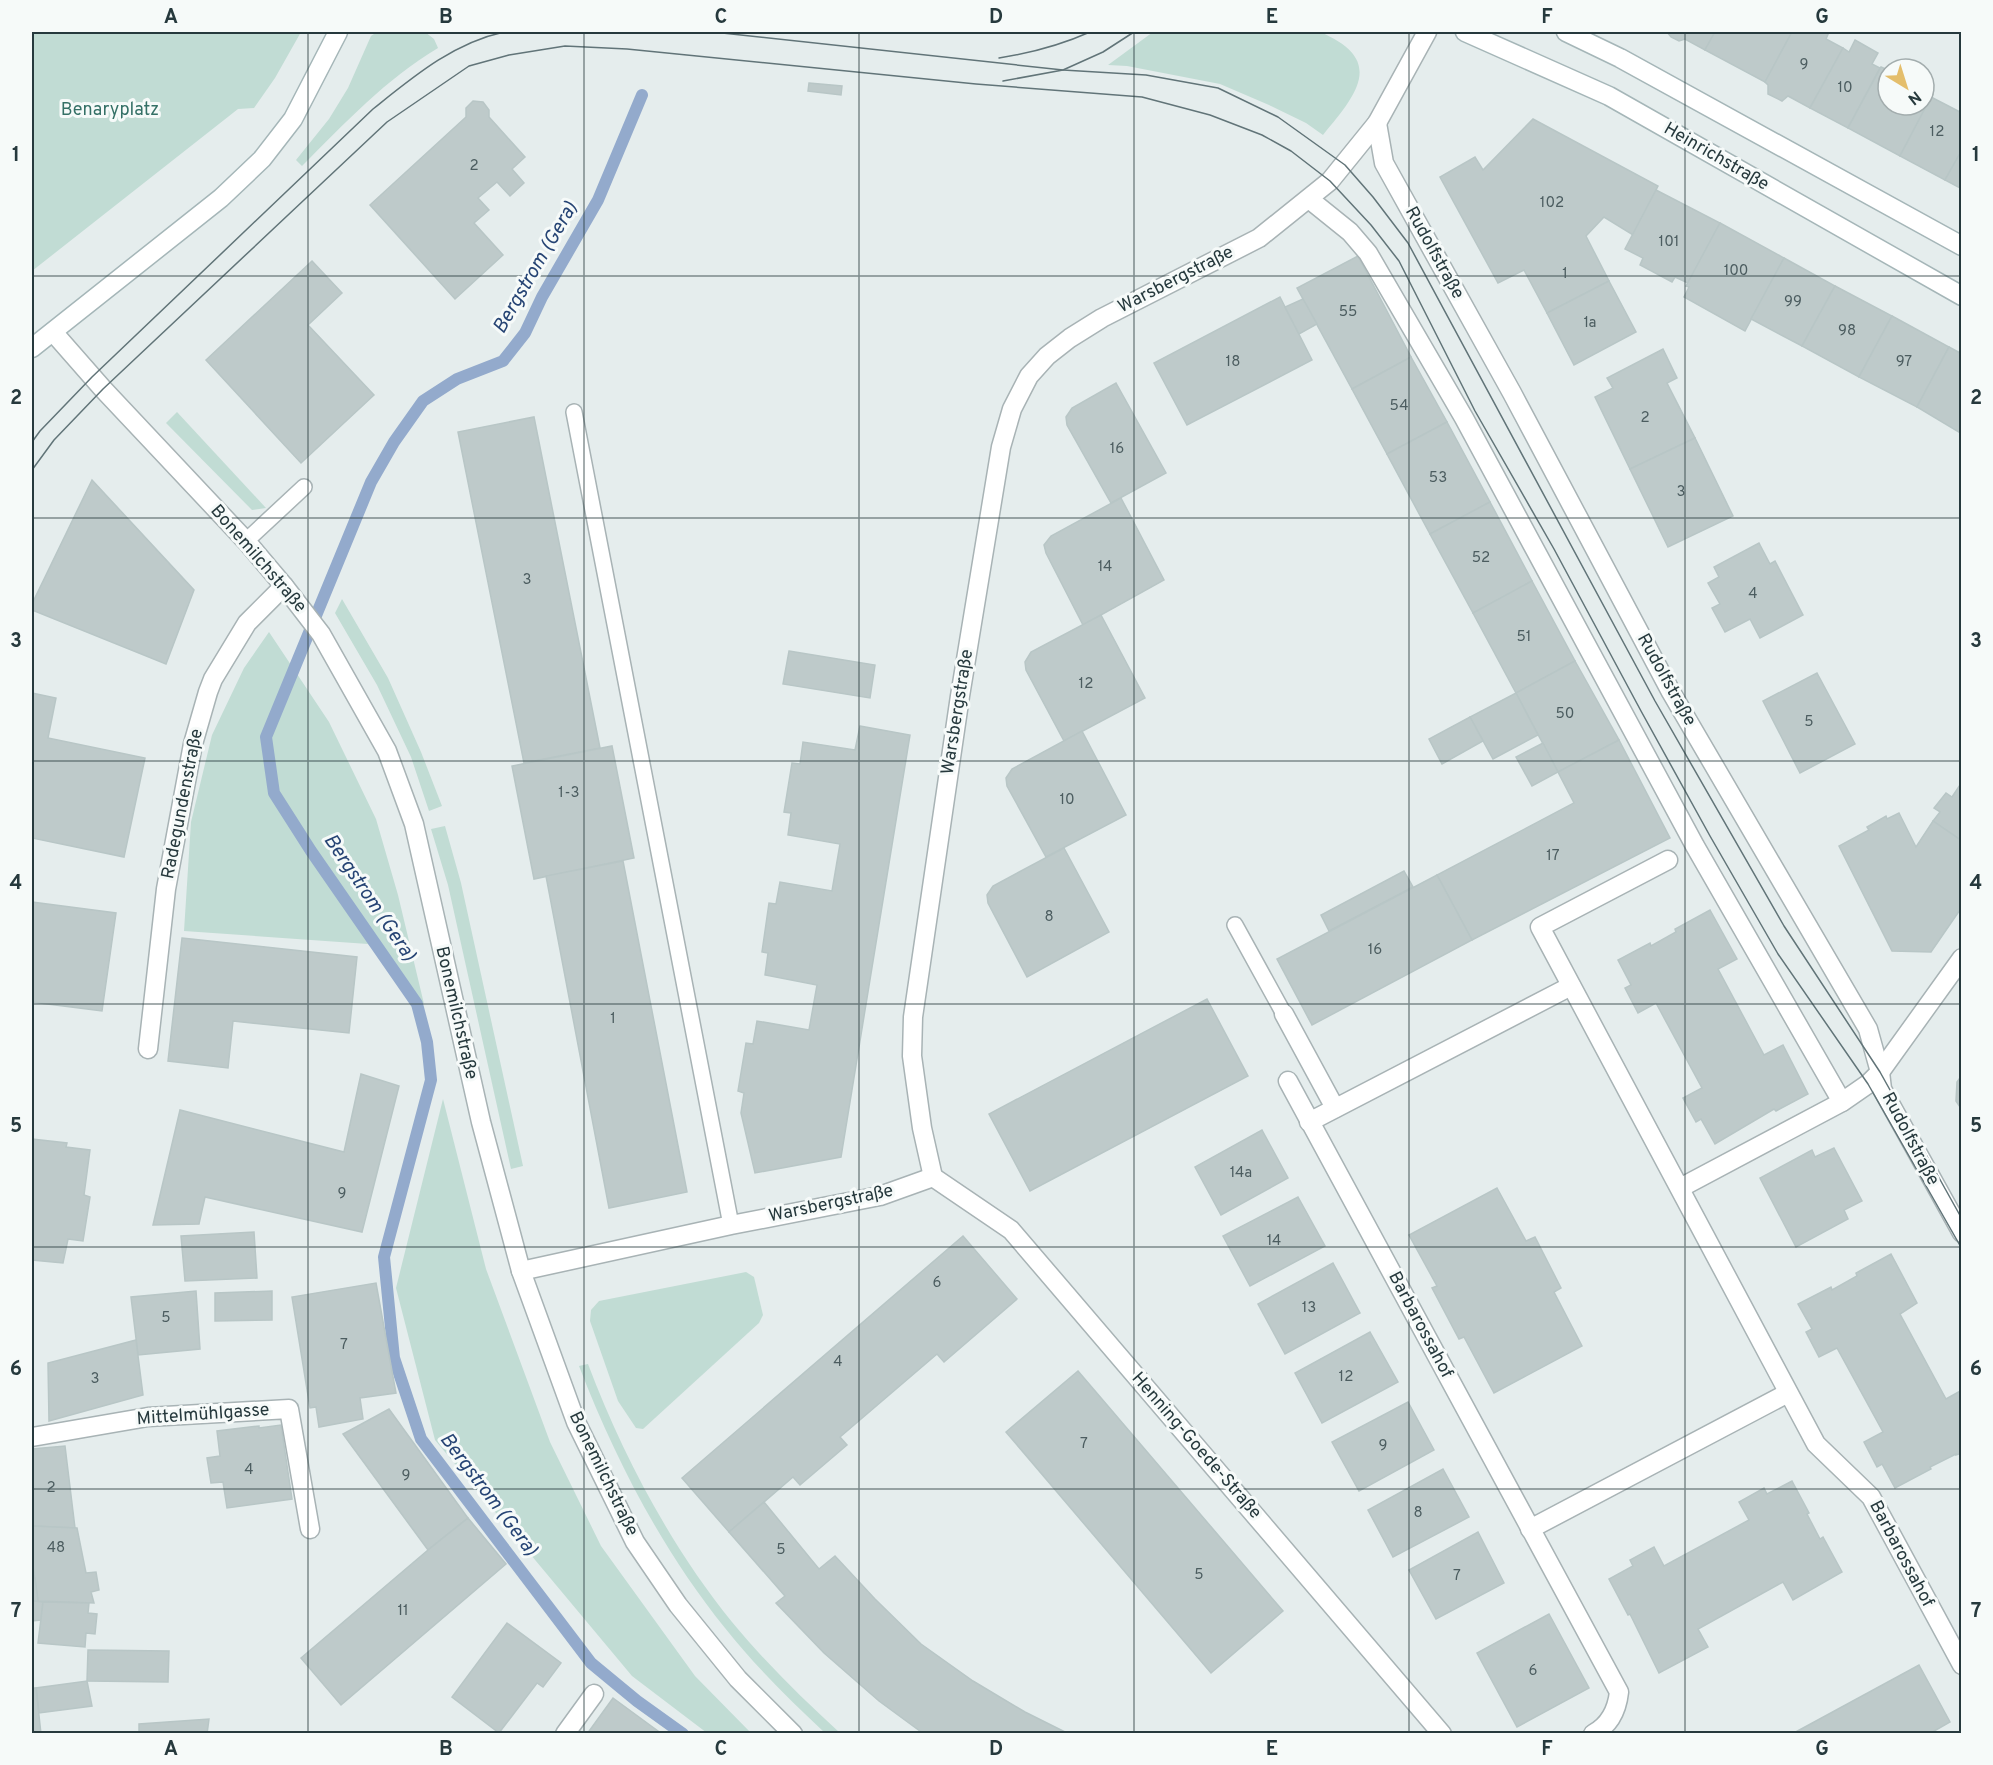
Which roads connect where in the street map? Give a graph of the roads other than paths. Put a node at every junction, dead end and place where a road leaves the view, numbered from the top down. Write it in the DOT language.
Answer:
graph roads {
  1 [pos="338,32"];
  2 [pos="1427,32"];
  3 [pos="1465,32"];
  4 [pos="1566,32"];
  5 [pos="1377,123"];
  6 [pos="1309,199"];
  7 [pos="1962,246"];
  8 [pos="1962,296"];
  9 [pos="53,332"];
  10 [pos="32,348"];
  11 [pos="574,412"];
  12 [pos="304,487"];
  13 [pos="246,541"];
  14 [pos="285,586"];
  15 [pos="1668,860"];
  16 [pos="1235,926"];
  17 [pos="1962,958"];
  18 [pos="1571,986"];
  19 [pos="1284,1014"];
  20 [pos="148,1049"];
  21 [pos="1880,1072"];
  22 [pos="1288,1081"];
  23 [pos="1842,1102"];
  24 [pos="1335,1108"];
  25 [pos="1309,1122"];
  26 [pos="933,1177"];
  27 [pos="1680,1188"];
  28 [pos="731,1225"];
  29 [pos="1962,1233"];
  30 [pos="520,1271"];
  31 [pos="1788,1394"];
  32 [pos="32,1437"];
  33 [pos="310,1529"];
  34 [pos="1530,1529"];
  35 [pos="1962,1665"];
  36 [pos="594,1694"];
  37 [pos="565,1734"];
  38 [pos="793,1734"];
  39 [pos="1442,1734"];
  40 [pos="1593,1734"];
  1 -- 9 [label="street"];
  2 -- 5 [label="street"];
  3 -- 8 [label="street, Heinrichstraße"];
  4 -- 7 [label="street"];
  5 -- 6 [label="street"];
  5 -- 21 [label="street, Rudolfstraße"];
  6 -- 23 [label="street"];
  6 -- 26 [label="street, Warsbergstraße"];
  9 -- 10 [label="street"];
  9 -- 13 [label="street, Bonemilchstraße"];
  11 -- 28 [label="lane"];
  12 -- 13 [label="lane"];
  13 -- 14 [label="street, Bonemilchstraße"];
  14 -- 20 [label="street, Radegundenstraße"];
  14 -- 30 [label="street, Bonemilchstraße"];
  15 -- 18 [label="street, Barbarossahof"];
  16 -- 19 [label="lane"];
  17 -- 21 [label="street"];
  18 -- 24 [label="street"];
  18 -- 27 [label="street, Barbarossahof"];
  19 -- 24 [label="street"];
  21 -- 23 [label="street"];
  21 -- 29 [label="street, Rudolfstraße"];
  22 -- 25 [label="street, Barbarossahof"];
  23 -- 27 [label="street"];
  24 -- 25 [label="street"];
  25 -- 34 [label="street, Barbarossahof"];
  26 -- 28 [label="street, Warsbergstraße"];
  26 -- 39 [label="street, Henning-Goede-Straße"];
  27 -- 31 [label="street, Barbarossahof"];
  28 -- 30 [label="street, Warsbergstraße"];
  30 -- 38 [label="street, Bonemilchstraße"];
  31 -- 34 [label="street"];
  31 -- 35 [label="street, Barbarossahof"];
  32 -- 33 [label="street, Mittelmühlgasse"];
  34 -- 40 [label="street, Barbarossahof"];
  36 -- 37 [label="street"];
}
